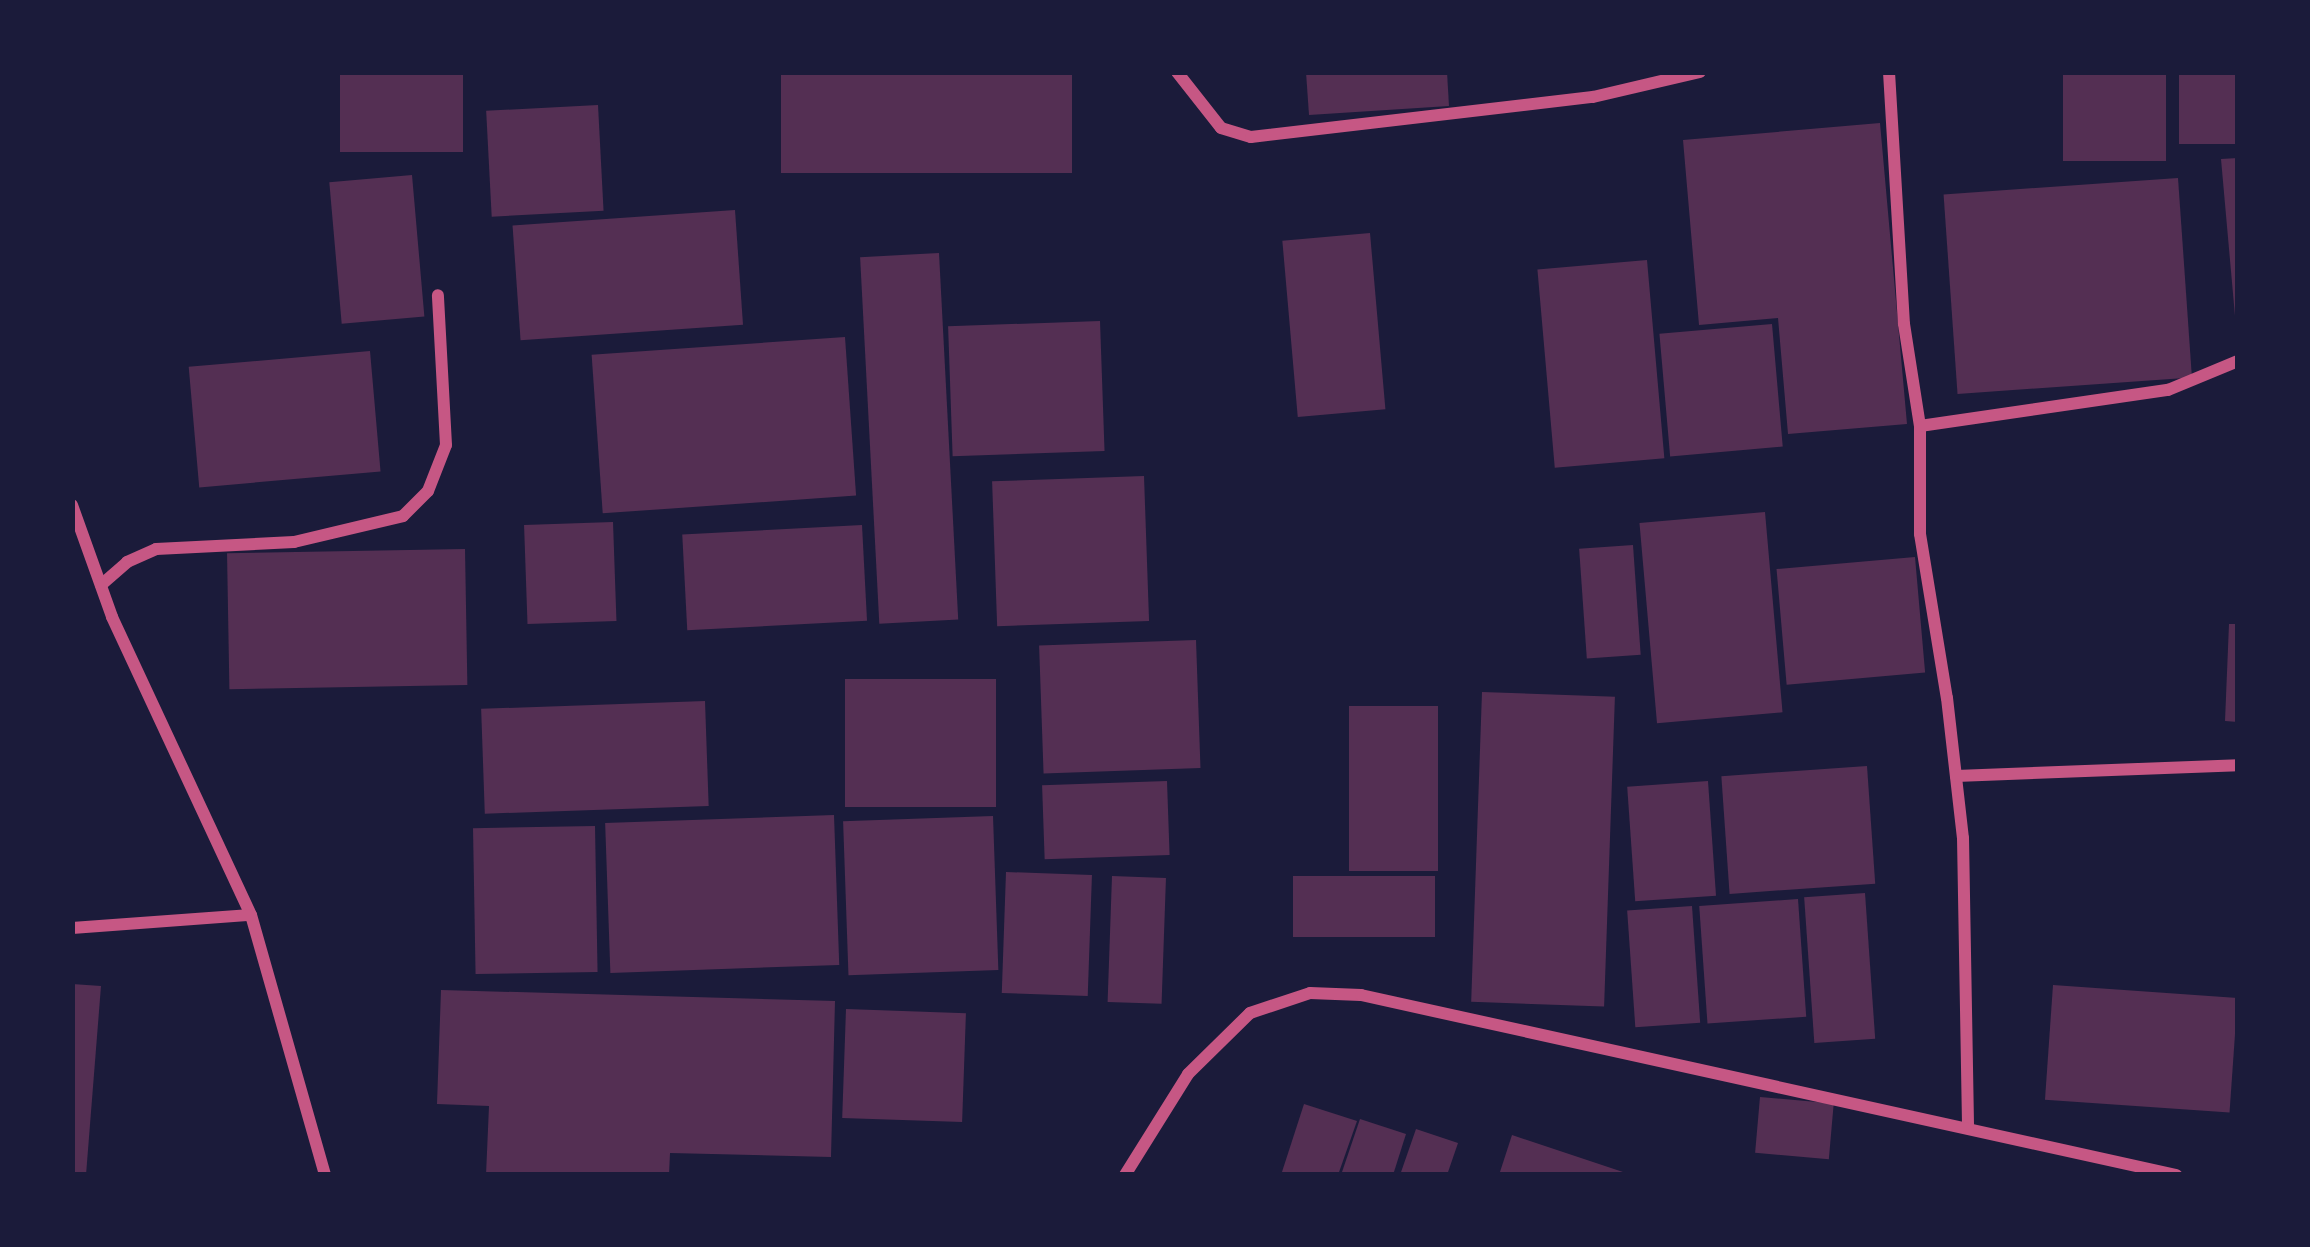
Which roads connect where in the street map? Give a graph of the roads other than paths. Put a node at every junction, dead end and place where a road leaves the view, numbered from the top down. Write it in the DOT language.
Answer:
graph roads {
  1 [pos="1177,72"];
  2 [pos="1700,72"];
  3 [pos="1889,72"];
  4 [pos="438,295"];
  5 [pos="2238,361"];
  6 [pos="1920,426"];
  7 [pos="72,505"];
  8 [pos="101,585"];
  9 [pos="2238,765"];
  10 [pos="1956,776"];
  11 [pos="250,916"];
  12 [pos="72,928"];
  13 [pos="1968,1128"];
  14 [pos="325,1175"];
  15 [pos="1125,1175"];
  16 [pos="2176,1175"];
  1 -- 2 [label="street"];
  3 -- 6 [label="street"];
  4 -- 8 [label="street"];
  5 -- 6 [label="street"];
  6 -- 10 [label="street"];
  7 -- 8 [label="street"];
  8 -- 11 [label="street"];
  9 -- 10 [label="street"];
  10 -- 13 [label="street"];
  11 -- 12 [label="street"];
  11 -- 14 [label="street"];
  13 -- 15 [label="street"];
  13 -- 16 [label="street"];
}
